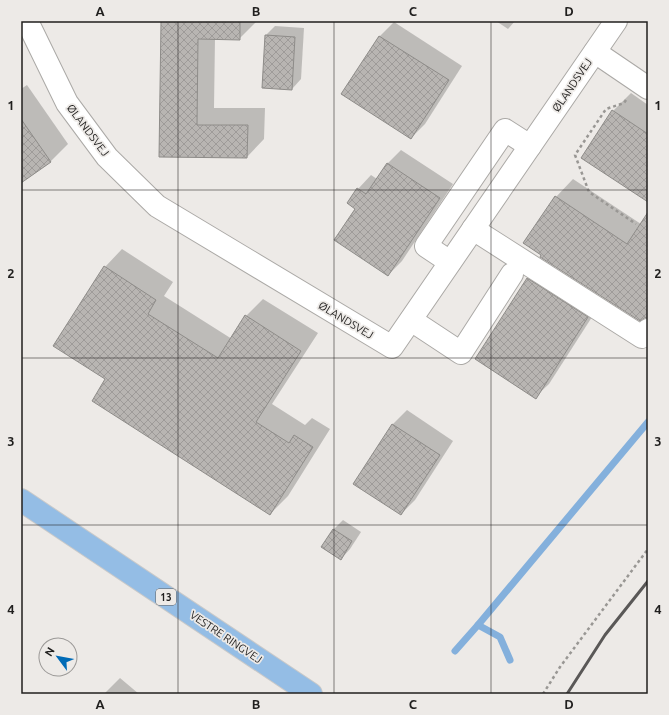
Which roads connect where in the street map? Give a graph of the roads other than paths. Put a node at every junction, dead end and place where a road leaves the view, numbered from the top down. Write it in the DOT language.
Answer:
graph roads {
  1 [pos="616,21"];
  2 [pos="32,23"];
  3 [pos="595,52"];
  4 [pos="643,85"];
  5 [pos="530,146"];
  6 [pos="473,229"];
  7 [pos="450,262"];
  8 [pos="512,274"];
  9 [pos="411,320"];
  10 [pos="648,330"];
  11 [pos="21,500"];
  12 [pos="312,694"];
  1 -- 3 [label="street, ØLANDSVEJ"];
  2 -- 9 [label="street, ØLANDSVEJ"];
  3 -- 4 [label="street"];
  3 -- 5 [label="street, ØLANDSVEJ"];
  5 -- 6 [label="street, ØLANDSVEJ"];
  5 -- 7 [label="street"];
  6 -- 7 [label="street, ØLANDSVEJ"];
  6 -- 10 [label="street"];
  7 -- 9 [label="street, ØLANDSVEJ"];
  8 -- 9 [label="street"];
  11 -- 12 [label="main road, VESTRE RINGVEJ / 13"];
}
